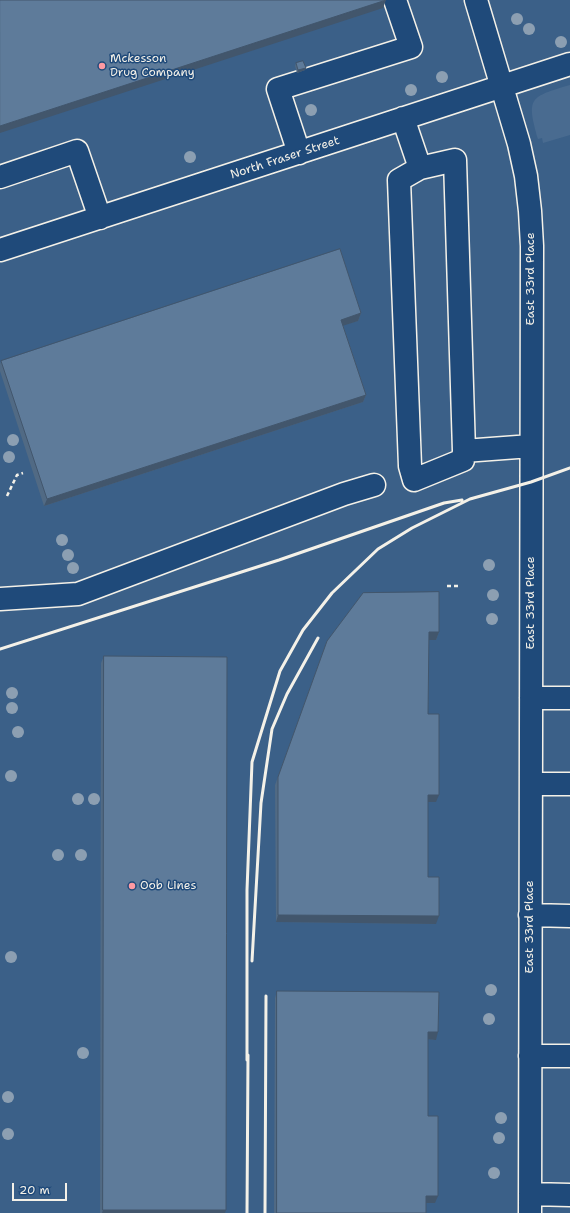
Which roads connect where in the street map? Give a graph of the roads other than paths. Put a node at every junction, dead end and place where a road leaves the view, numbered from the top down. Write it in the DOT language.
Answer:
graph roads {
  1 [pos="396,0"];
  2 [pos="476,0"];
  3 [pos="570,64"];
  4 [pos="502,86"];
  5 [pos="403,118"];
  6 [pos="299,153"];
  7 [pos="420,168"];
  8 [pos="0,177"];
  9 [pos="100,218"];
  10 [pos="0,250"];
  11 [pos="531,446"];
  12 [pos="464,451"];
  13 [pos="374,485"];
  14 [pos="0,599"];
  15 [pos="531,698"];
  16 [pos="570,698"];
  17 [pos="531,784"];
  18 [pos="570,784"];
  19 [pos="530,915"];
  20 [pos="570,916"];
  21 [pos="530,1056"];
  22 [pos="570,1056"];
  23 [pos="570,1194"];
  24 [pos="530,1204"];
  1 -- 6 [label="street"];
  2 -- 4 [label="street, East 33rd Place"];
  3 -- 4 [label="street, North Fraser Street"];
  4 -- 5 [label="street, North Fraser Street"];
  4 -- 11 [label="street, East 33rd Place"];
  5 -- 6 [label="street, North Fraser Street"];
  5 -- 7 [label="street"];
  6 -- 9 [label="street, North Fraser Street"];
  7 -- 12 [label="street"];
  7 -- 12 [label="street"];
  8 -- 9 [label="street"];
  9 -- 10 [label="street, North Fraser Street"];
  11 -- 12 [label="street"];
  11 -- 15 [label="street, East 33rd Place"];
  13 -- 14 [label="street"];
  15 -- 16 [label="street"];
  15 -- 17 [label="street, East 33rd Place"];
  17 -- 18 [label="street"];
  17 -- 19 [label="street, East 33rd Place"];
  19 -- 20 [label="street"];
  19 -- 21 [label="street, East 33rd Place"];
  21 -- 22 [label="street"];
  21 -- 24 [label="street, East 33rd Place"];
  23 -- 24 [label="street"];
}
